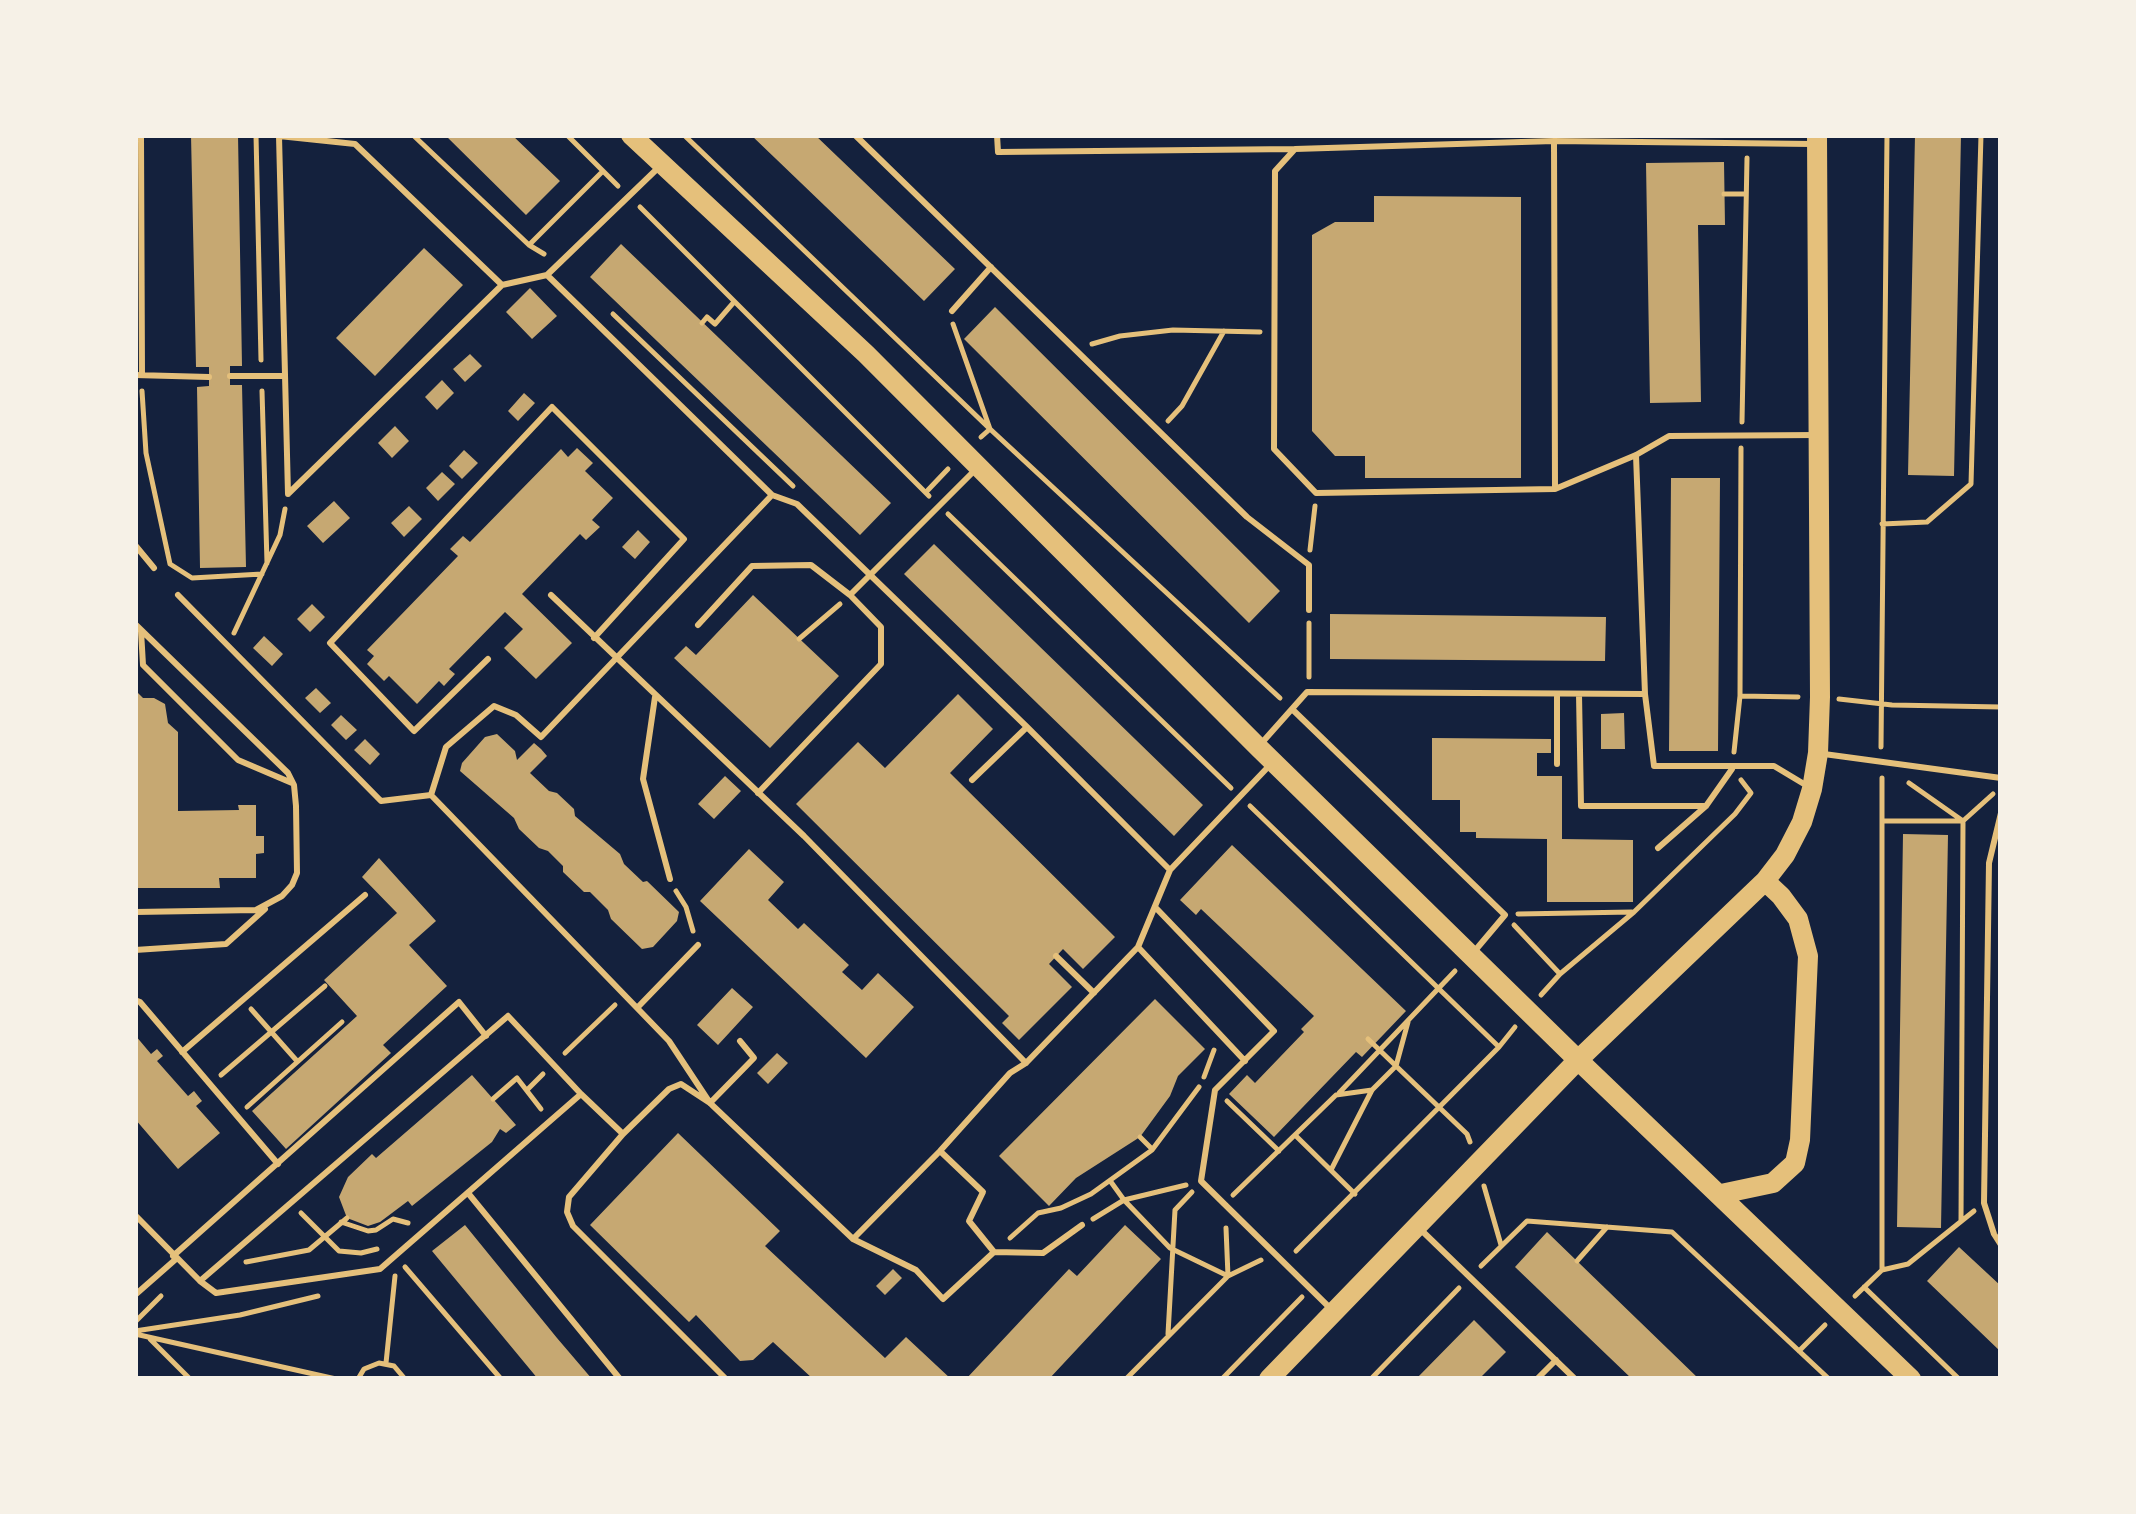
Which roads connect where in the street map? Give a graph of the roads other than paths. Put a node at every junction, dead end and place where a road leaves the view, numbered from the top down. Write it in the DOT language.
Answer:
graph roads {
  1 [pos="141,135"];
  2 [pos="631,135"];
  3 [pos="854,135"];
  4 [pos="997,135"];
  5 [pos="1430,139"];
  6 [pos="1817,139"];
  7 [pos="1554,141"];
  8 [pos="1295,148"];
  9 [pos="662,164"];
  10 [pos="138,183"];
  11 [pos="990,267"];
  12 [pos="546,275"];
  13 [pos="502,285"];
  14 [pos="952,311"];
  15 [pos="138,375"];
  16 [pos="230,376"];
  17 [pos="284,376"];
  18 [pos="209,377"];
  19 [pos="1818,435"];
  20 [pos="1636,455"];
  21 [pos="972,459"];
  22 [pos="1554,489"];
  23 [pos="772,494"];
  24 [pos="135,545"];
  25 [pos="2001,556"];
  26 [pos="154,568"];
  27 [pos="870,575"];
  28 [pos="178,595"];
  29 [pos="550,595"];
  30 [pos="850,595"];
  31 [pos="1309,610"];
  32 [pos="698,626"];
  33 [pos="138,627"];
  34 [pos="2001,630"];
  35 [pos="594,638"];
  36 [pos="488,659"];
  37 [pos="617,659"];
  38 [pos="1557,694"];
  39 [pos="1580,694"];
  40 [pos="1645,694"];
  41 [pos="656,696"];
  42 [pos="1293,710"];
  43 [pos="1027,726"];
  44 [pos="1818,753"];
  45 [pos="1266,754"];
  46 [pos="1557,764"];
  47 [pos="1733,768"];
  48 [pos="2001,778"];
  49 [pos="972,780"];
  50 [pos="294,784"];
  51 [pos="1812,789"];
  52 [pos="758,793"];
  53 [pos="431,795"];
  54 [pos="1706,806"];
  55 [pos="2001,813"];
  56 [pos="1658,848"];
  57 [pos="1170,870"];
  58 [pos="670,880"];
  59 [pos="1766,881"];
  60 [pos="365,895"];
  61 [pos="270,905"];
  62 [pos="1156,908"];
  63 [pos="135,912"];
  64 [pos="698,946"];
  65 [pos="1138,947"];
  66 [pos="135,950"];
  67 [pos="1473,954"];
  68 [pos="1056,956"];
  69 [pos="1094,993"];
  70 [pos="135,1000"];
  71 [pos="638,1007"];
  72 [pos="486,1036"];
  73 [pos="740,1041"];
  74 [pos="182,1052"];
  75 [pos="1578,1060"];
  76 [pos="1244,1061"];
  77 [pos="1026,1063"];
  78 [pos="582,1094"];
  79 [pos="710,1103"];
  80 [pos="623,1134"];
  81 [pos="940,1151"];
  82 [pos="278,1164"];
  83 [pos="468,1192"];
  84 [pos="1721,1194"];
  85 [pos="135,1214"];
  86 [pos="1082,1225"];
  87 [pos="1417,1226"];
  88 [pos="852,1239"];
  89 [pos="2001,1245"];
  90 [pos="994,1252"];
  91 [pos="175,1257"];
  92 [pos="200,1281"];
  93 [pos="135,1295"];
  94 [pos="1334,1312"];
  95 [pos="1556,1360"];
  96 [pos="620,1379"];
  97 [pos="726,1379"];
  98 [pos="1269,1379"];
  99 [pos="1537,1379"];
  100 [pos="1576,1379"];
  101 [pos="1911,1379"];
  1 -- 10 [label="lane"];
  2 -- 9 [label="main road"];
  3 -- 11 [label="lane"];
  4 -- 8 [label="lane"];
  5 -- 7 [label="lane"];
  5 -- 8 [label="lane"];
  6 -- 7 [label="lane"];
  6 -- 19 [label="main road"];
  7 -- 22 [label="lane"];
  8 -- 22 [label="lane"];
  9 -- 12 [label="lane"];
  9 -- 21 [label="main road"];
  10 -- 15 [label="lane"];
  11 -- 14 [label="lane"];
  11 -- 31 [label="lane"];
  12 -- 13 [label="lane"];
  12 -- 23 [label="lane"];
  13 -- 17 [label="lane"];
  13 -- 17 [label="lane"];
  15 -- 18 [label="lane"];
  16 -- 17 [label="lane"];
  19 -- 20 [label="lane"];
  19 -- 44 [label="main road"];
  20 -- 22 [label="lane"];
  20 -- 40 [label="lane"];
  21 -- 27 [label="lane"];
  21 -- 45 [label="main road"];
  23 -- 27 [label="lane"];
  23 -- 37 [label="lane"];
  24 -- 26 [label="lane"];
  25 -- 34 [label="lane"];
  27 -- 30 [label="lane"];
  27 -- 43 [label="lane"];
  28 -- 53 [label="lane"];
  29 -- 35 [label="lane"];
  30 -- 32 [label="lane"];
  30 -- 52 [label="lane"];
  33 -- 50 [label="lane"];
  33 -- 50 [label="lane"];
  35 -- 36 [label="lane"];
  35 -- 37 [label="lane"];
  37 -- 41 [label="lane"];
  37 -- 53 [label="lane"];
  38 -- 39 [label="lane"];
  38 -- 42 [label="lane"];
  38 -- 46 [label="lane"];
  39 -- 40 [label="lane"];
  39 -- 54 [label="lane"];
  40 -- 47 [label="lane"];
  41 -- 52 [label="lane"];
  41 -- 58 [label="lane"];
  42 -- 45 [label="lane"];
  42 -- 67 [label="lane"];
  43 -- 49 [label="lane"];
  43 -- 57 [label="lane"];
  44 -- 48 [label="lane"];
  44 -- 51 [label="main road"];
  45 -- 57 [label="lane"];
  45 -- 67 [label="main road"];
  47 -- 51 [label="lane"];
  47 -- 54 [label="lane"];
  50 -- 61 [label="lane"];
  51 -- 59 [label="main road"];
  52 -- 77 [label="lane"];
  53 -- 71 [label="lane"];
  54 -- 56 [label="lane"];
  55 -- 89 [label="lane"];
  57 -- 62 [label="lane"];
  59 -- 75 [label="main road"];
  59 -- 84 [label="main road"];
  60 -- 74 [label="lane"];
  61 -- 63 [label="lane"];
  61 -- 66 [label="lane"];
  62 -- 65 [label="lane"];
  62 -- 76 [label="lane"];
  64 -- 71 [label="lane"];
  65 -- 69 [label="lane"];
  65 -- 76 [label="lane"];
  67 -- 75 [label="main road"];
  68 -- 69 [label="lane"];
  69 -- 77 [label="lane"];
  70 -- 74 [label="lane"];
  71 -- 79 [label="lane"];
  72 -- 78 [label="lane"];
  72 -- 82 [label="lane"];
  72 -- 92 [label="lane"];
  73 -- 79 [label="lane"];
  74 -- 82 [label="lane"];
  75 -- 84 [label="main road"];
  75 -- 87 [label="main road"];
  76 -- 94 [label="lane"];
  77 -- 81 [label="lane"];
  78 -- 80 [label="lane"];
  78 -- 83 [label="lane"];
  79 -- 80 [label="lane"];
  79 -- 88 [label="lane"];
  80 -- 97 [label="lane"];
  81 -- 88 [label="lane"];
  81 -- 90 [label="lane"];
  82 -- 91 [label="lane"];
  83 -- 92 [label="lane"];
  83 -- 96 [label="lane"];
  84 -- 101 [label="main road"];
  85 -- 91 [label="lane"];
  86 -- 90 [label="lane"];
  87 -- 94 [label="main road"];
  87 -- 95 [label="lane"];
  88 -- 90 [label="lane"];
  91 -- 92 [label="lane"];
  91 -- 93 [label="lane"];
  94 -- 98 [label="main road"];
  95 -- 99 [label="lane"];
  95 -- 100 [label="lane"];
}
